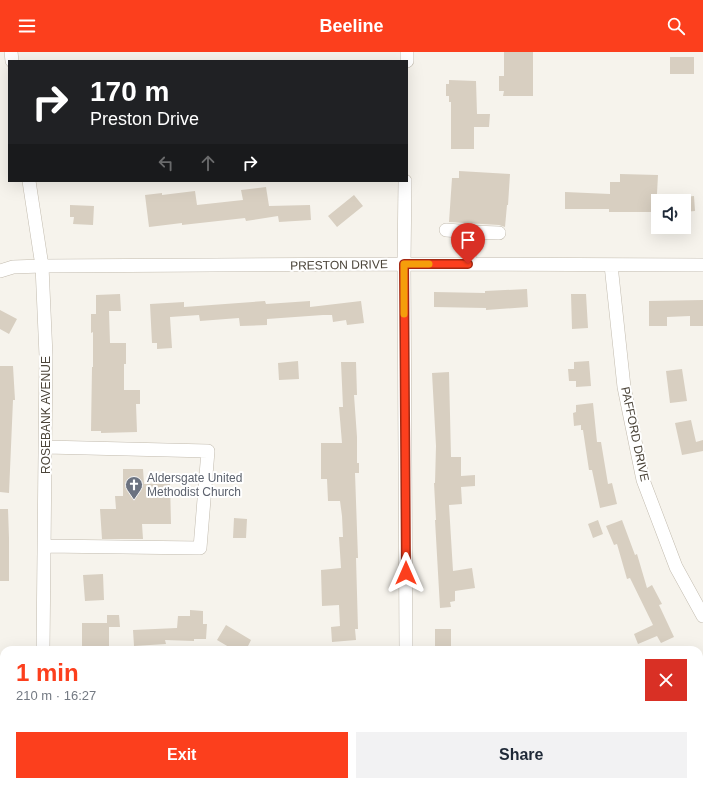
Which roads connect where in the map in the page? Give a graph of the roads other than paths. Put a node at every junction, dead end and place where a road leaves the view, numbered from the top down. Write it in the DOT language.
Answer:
graph roads {
  1 [pos="29,182"];
  2 [pos="405,182"];
  3 [pos="446,230"];
  4 [pos="473,232"];
  5 [pos="499,233"];
  6 [pos="404,264"];
  7 [pos="468,264"];
  8 [pos="611,265"];
  9 [pos="703,265"];
  10 [pos="42,266"];
  11 [pos="0,271"];
  12 [pos="46,447"];
  13 [pos="45,546"];
  14 [pos="703,616"];
  15 [pos="43,646"];
  16 [pos="406,646"];
  1 -- 10 [label="street, ROSEBANK AVENUE"];
  2 -- 6 [label="street"];
  3 -- 4 [label="street"];
  4 -- 5 [label="street"];
  4 -- 7 [label="street"];
  6 -- 7 [label="street, PRESTON DRIVE"];
  6 -- 10 [label="street, PRESTON DRIVE"];
  6 -- 16 [label="street"];
  7 -- 8 [label="street, PRESTON DRIVE"];
  8 -- 9 [label="street, PRESTON DRIVE"];
  8 -- 14 [label="street, PAFFORD DRIVE"];
  10 -- 11 [label="street, PRESTON DRIVE"];
  10 -- 12 [label="street, ROSEBANK AVENUE"];
  12 -- 13 [label="street, ROSEBANK AVENUE"];
  12 -- 13 [label="street"];
  13 -- 15 [label="street, ROSEBANK AVENUE"];
}
